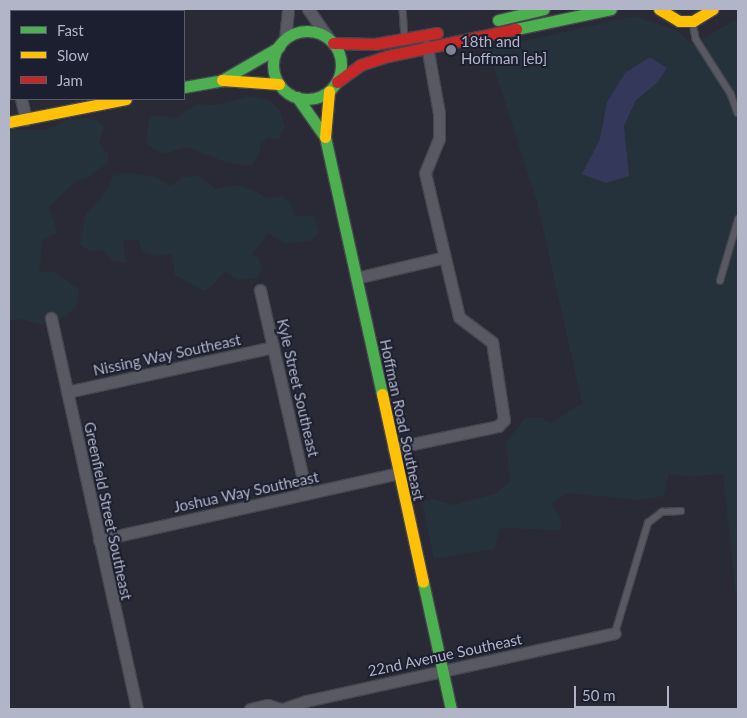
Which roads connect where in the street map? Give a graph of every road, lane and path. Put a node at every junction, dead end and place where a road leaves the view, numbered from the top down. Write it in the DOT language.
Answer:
graph roads {
  1 [pos="288,9"];
  2 [pos="308,9"];
  3 [pos="403,9"];
  4 [pos="544,9"];
  5 [pos="612,9"];
  6 [pos="659,9"];
  7 [pos="713,9"];
  8 [pos="692,21"];
  9 [pos="405,39"];
  10 [pos="331,41"];
  11 [pos="282,43"];
  12 [pos="426,46"];
  13 [pos="222,80"];
  14 [pos="337,82"];
  15 [pos="279,84"];
  16 [pos="185,88"];
  17 [pos="329,91"];
  18 [pos="297,97"];
  19 [pos="21,100"];
  20 [pos="121,100"];
  21 [pos="738,114"];
  22 [pos="26,119"];
  23 [pos="9,122"];
  24 [pos="325,137"];
  25 [pos="738,220"];
  26 [pos="445,257"];
  27 [pos="356,278"];
  28 [pos="720,281"];
  29 [pos="260,290"];
  30 [pos="51,318"];
  31 [pos="273,347"];
  32 [pos="67,392"];
  33 [pos="393,448"];
  34 [pos="399,473"];
  35 [pos="306,493"];
  36 [pos="681,511"];
  37 [pos="99,540"];
  38 [pos="615,633"];
  39 [pos="442,670"];
  40 [pos="137,709"];
  41 [pos="250,709"];
  42 [pos="282,709"];
  43 [pos="451,709"];
  1 -- 11 [label="street"];
  2 -- 10 [label="street"];
  3 -- 9 [label="lane"];
  4 -- 9 [label="street"];
  5 -- 12 [label="street"];
  6 -- 8 [label="street"];
  7 -- 8 [label="street"];
  8 -- 21 [label="lane"];
  9 -- 10 [label="street"];
  10 -- 11 [label="street"];
  10 -- 14 [label="street"];
  11 -- 13 [label="street"];
  11 -- 15 [label="street"];
  12 -- 14 [label="street"];
  12 -- 26 [label="street"];
  13 -- 15 [label="street"];
  13 -- 16 [label="street"];
  14 -- 17 [label="street"];
  15 -- 18 [label="street"];
  17 -- 18 [label="street"];
  17 -- 24 [label="street, Hoffman Road Southeast"];
  18 -- 24 [label="street, Hoffman Road Southeast"];
  19 -- 22 [label="street"];
  20 -- 22 [label="street"];
  22 -- 23 [label="street"];
  24 -- 27 [label="street, Hoffman Road Southeast"];
  25 -- 28 [label="lane"];
  26 -- 27 [label="street"];
  26 -- 33 [label="street"];
  27 -- 33 [label="street, Hoffman Road Southeast"];
  29 -- 31 [label="street, Kyle Street Southeast"];
  30 -- 32 [label="street, Greenfield Street Southeast"];
  31 -- 32 [label="street, Nissing Way Southeast"];
  31 -- 35 [label="street, Kyle Street Southeast"];
  32 -- 37 [label="street, Greenfield Street Southeast"];
  33 -- 34 [label="street, Hoffman Road Southeast"];
  34 -- 35 [label="street, Joshua Way Southeast"];
  34 -- 39 [label="street, Hoffman Road Southeast"];
  35 -- 37 [label="street, Joshua Way Southeast"];
  36 -- 38 [label="lane"];
  37 -- 40 [label="street, Greenfield Street Southeast"];
  38 -- 39 [label="street, 22nd Avenue Southeast"];
  39 -- 42 [label="street, 22nd Avenue Southeast"];
  39 -- 43 [label="street, Hoffman Road Southeast"];
  41 -- 42 [label="street, 22nd Avenue Southeast"];
}
